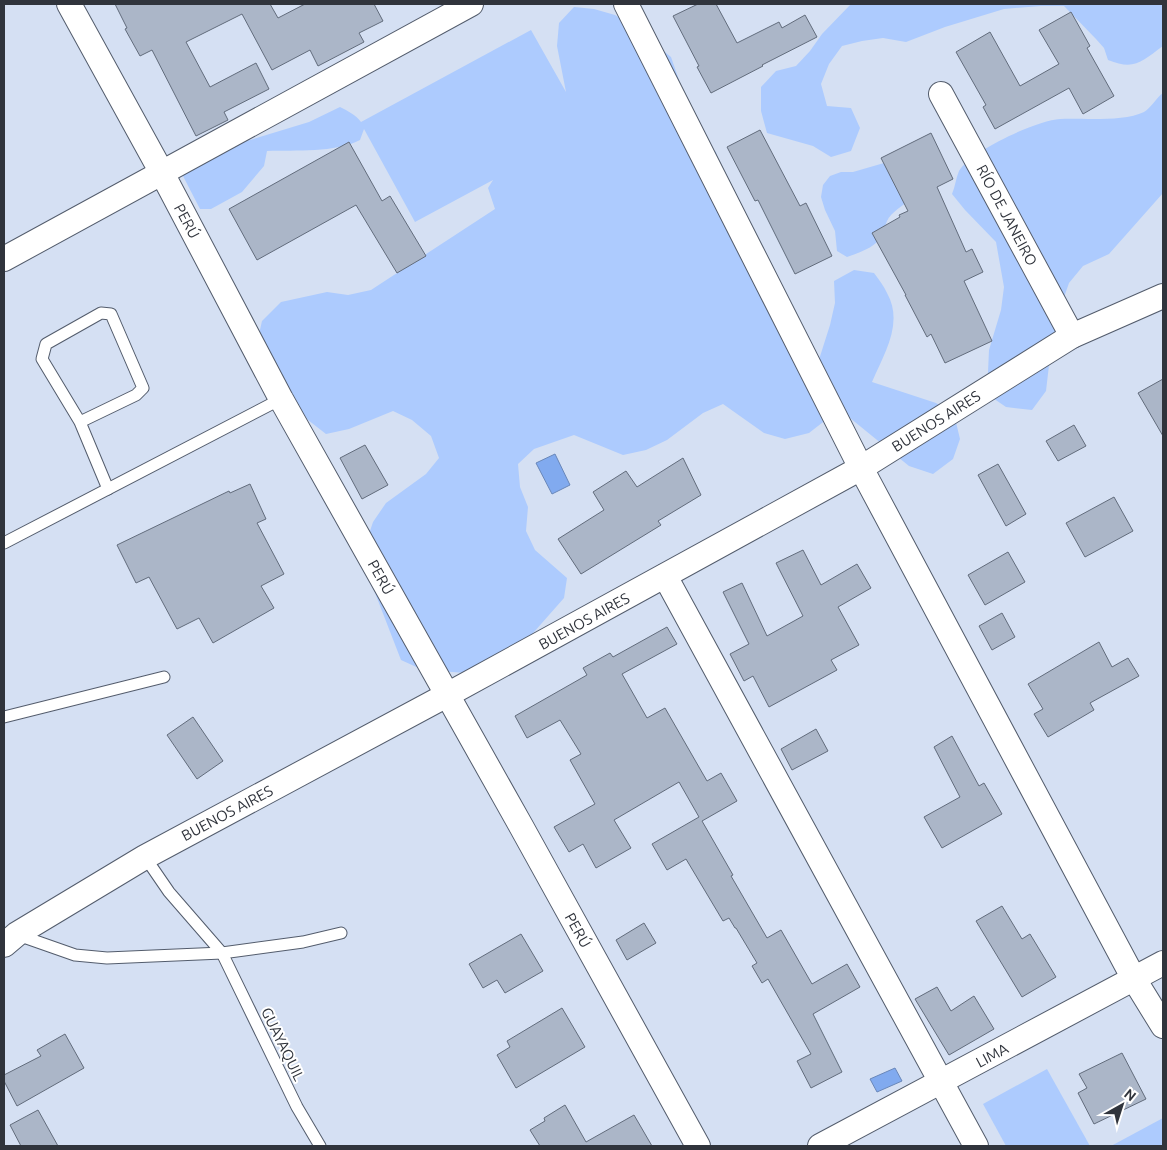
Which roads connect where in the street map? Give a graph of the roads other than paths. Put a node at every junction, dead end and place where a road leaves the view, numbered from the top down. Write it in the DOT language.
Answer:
graph roads {
  1 [pos="69,4"];
  2 [pos="471,4"];
  3 [pos="626,4"];
  4 [pos="941,94"];
  5 [pos="162,173"];
  6 [pos="4,260"];
  7 [pos="1163,296"];
  8 [pos="1072,336"];
  9 [pos="281,399"];
  10 [pos="80,422"];
  11 [pos="861,468"];
  12 [pos="108,489"];
  13 [pos="4,543"];
  14 [pos="665,576"];
  15 [pos="164,677"];
  16 [pos="447,695"];
  17 [pos="4,717"];
  18 [pos="145,857"];
  19 [pos="341,933"];
  20 [pos="10,939"];
  21 [pos="222,953"];
  22 [pos="1163,964"];
  23 [pos="1134,979"];
  24 [pos="1163,1026"];
  25 [pos="942,1082"];
  26 [pos="320,1146"];
  27 [pos="698,1146"];
  28 [pos="820,1146"];
  29 [pos="976,1146"];
  1 -- 5 [label="street, PERÚ"];
  2 -- 5 [label="street"];
  3 -- 11 [label="street"];
  4 -- 8 [label="street, RÍO DE JANEIRO"];
  5 -- 6 [label="street"];
  5 -- 9 [label="street, PERÚ"];
  7 -- 8 [label="street, BUENOS AIRES"];
  8 -- 11 [label="street, BUENOS AIRES"];
  9 -- 12 [label="lane"];
  9 -- 16 [label="street, PERÚ"];
  10 -- 10 [label="lane"];
  10 -- 12 [label="lane"];
  11 -- 14 [label="street, BUENOS AIRES"];
  11 -- 23 [label="street"];
  12 -- 13 [label="lane"];
  14 -- 16 [label="street, BUENOS AIRES"];
  14 -- 25 [label="street"];
  15 -- 17 [label="lane"];
  16 -- 18 [label="street, BUENOS AIRES"];
  16 -- 27 [label="street, PERÚ"];
  18 -- 20 [label="street, BUENOS AIRES"];
  18 -- 21 [label="lane, GUAYAQUIL"];
  19 -- 21 [label="lane"];
  20 -- 21 [label="lane"];
  21 -- 26 [label="lane, GUAYAQUIL"];
  22 -- 23 [label="street, LIMA"];
  23 -- 24 [label="street"];
  23 -- 25 [label="street, LIMA"];
  25 -- 28 [label="street, LIMA"];
  25 -- 29 [label="street"];
}
